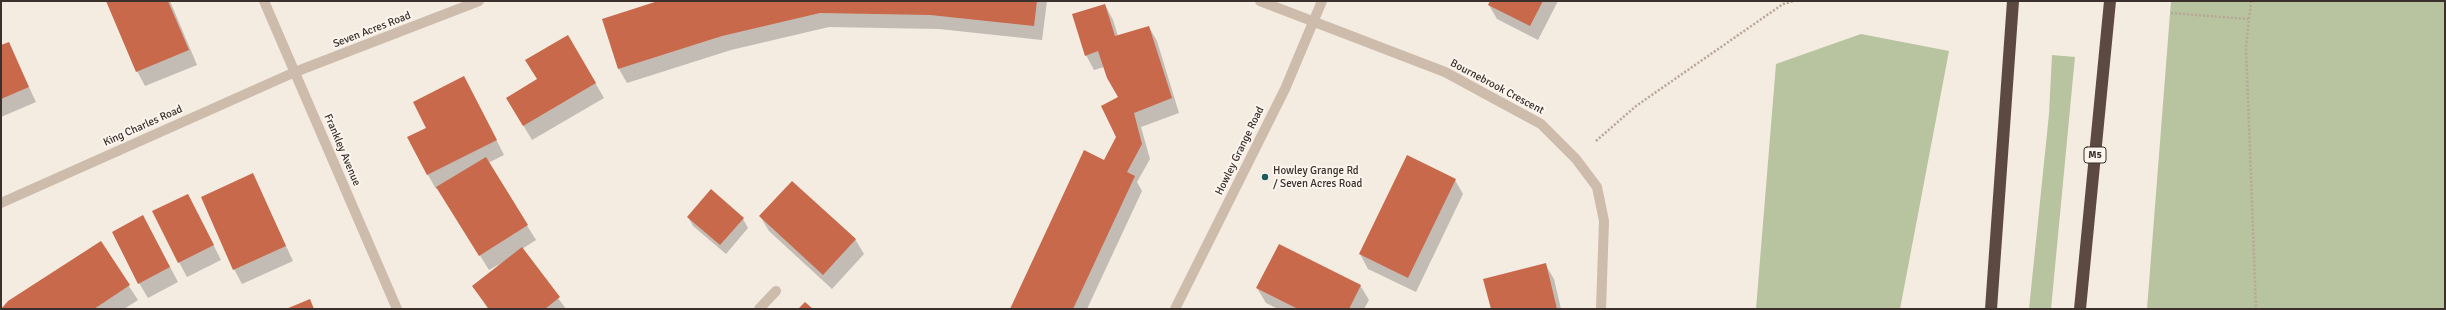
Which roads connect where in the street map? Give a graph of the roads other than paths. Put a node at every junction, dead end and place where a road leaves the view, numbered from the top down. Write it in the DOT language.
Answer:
graph roads {
  1 [pos="264,1"];
  2 [pos="479,1"];
  3 [pos="1260,1"];
  4 [pos="1322,1"];
  5 [pos="2013,1"];
  6 [pos="2110,1"];
  7 [pos="1315,23"];
  8 [pos="296,72"];
  9 [pos="1,203"];
  10 [pos="1993,289"];
  11 [pos="776,291"];
  12 [pos="397,309"];
  13 [pos="759,309"];
  14 [pos="1175,309"];
  15 [pos="1601,309"];
  16 [pos="1988,309"];
  17 [pos="1991,309"];
  18 [pos="2080,309"];
  1 -- 8 [label="street, Frankley Avenue"];
  2 -- 8 [label="street, Seven Acres Road"];
  3 -- 7 [label="street"];
  4 -- 7 [label="street, Howley Grange Road"];
  5 -- 10 [label="highway"];
  6 -- 18 [label="highway, M5"];
  7 -- 14 [label="street, Howley Grange Road"];
  7 -- 15 [label="street, Bournebrook Crescent"];
  8 -- 9 [label="street, King Charles Road"];
  8 -- 12 [label="street, Frankley Avenue"];
  10 -- 16 [label="highway"];
  10 -- 17 [label="highway"];
  11 -- 13 [label="street"];
}
